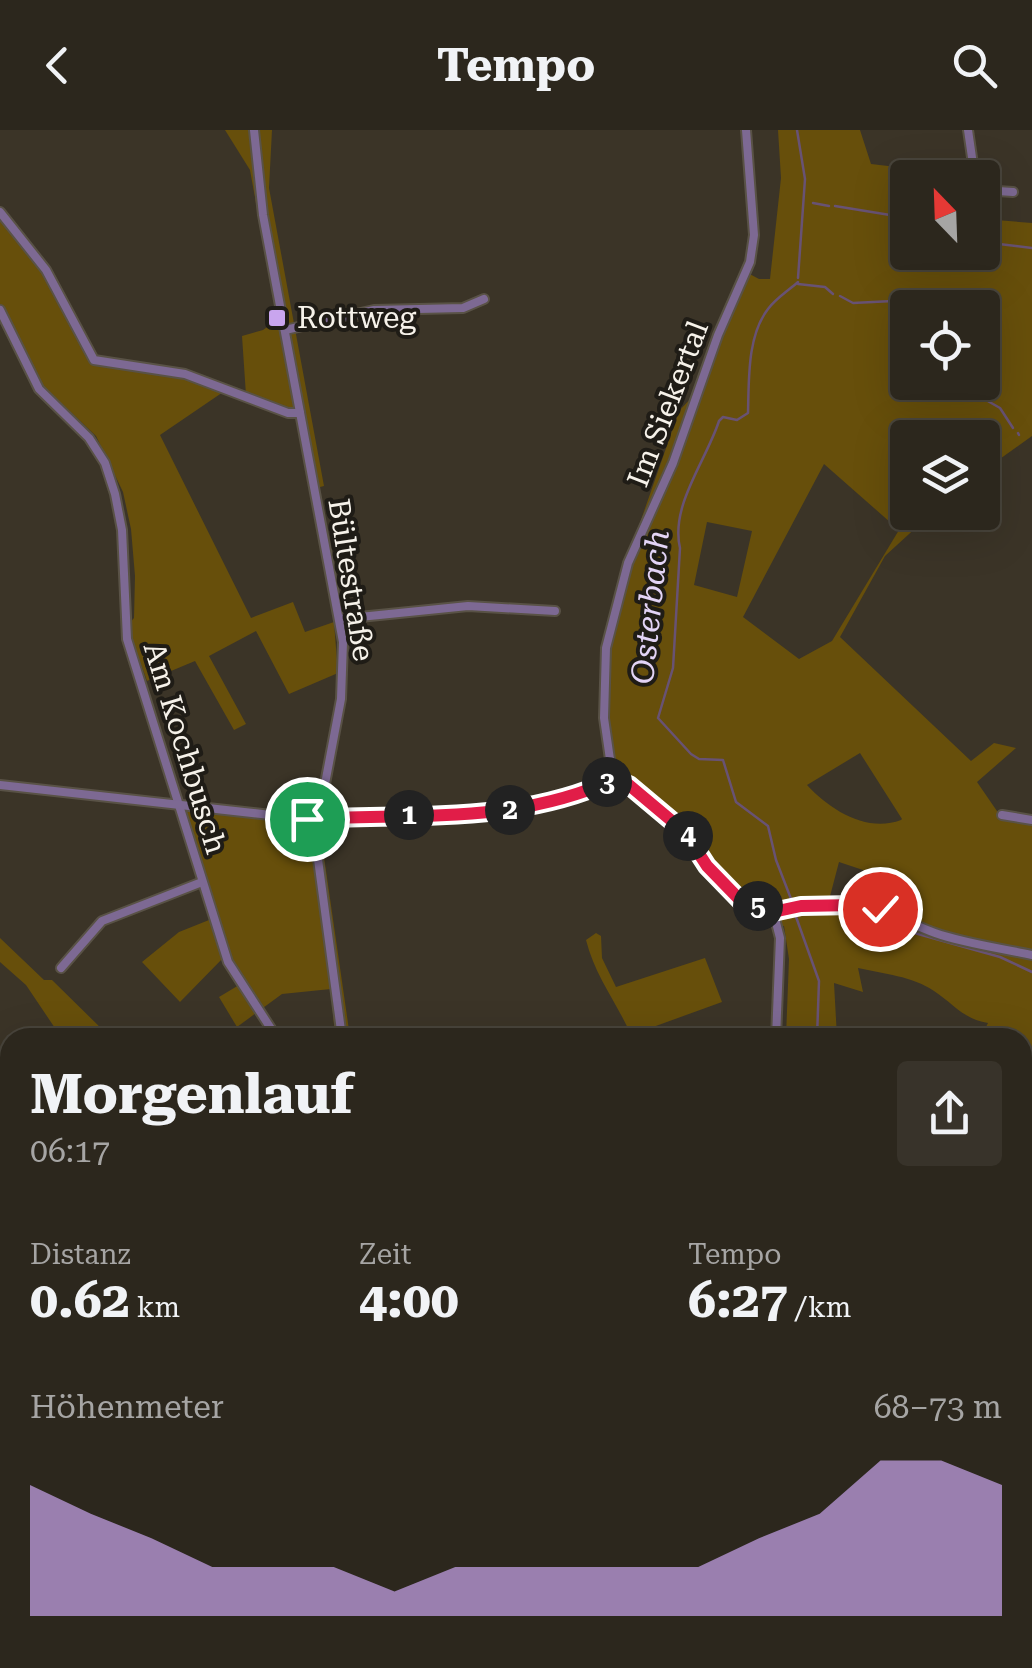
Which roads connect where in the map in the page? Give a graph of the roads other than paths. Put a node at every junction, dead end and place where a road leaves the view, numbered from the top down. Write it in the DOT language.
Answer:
graph roads {
  1 [pos="254,130"];
  2 [pos="746,130"];
  3 [pos="968,130"];
  4 [pos="972,160"];
  5 [pos="1000,191"];
  6 [pos="1013,192"];
  7 [pos="0,212"];
  8 [pos="484,298"];
  9 [pos="0,310"];
  10 [pos="285,330"];
  11 [pos="300,412"];
  12 [pos="555,611"];
  13 [pos="340,619"];
  14 [pos="613,780"];
  15 [pos="0,784"];
  16 [pos="179,805"];
  17 [pos="1002,815"];
  18 [pos="317,818"];
  19 [pos="1032,820"];
  20 [pos="202,882"];
  21 [pos="773,912"];
  22 [pos="1032,954"];
  23 [pos="61,968"];
  24 [pos="270,1028"];
  25 [pos="341,1028"];
  26 [pos="776,1028"];
  1 -- 10 [label="street, Bültestraße"];
  2 -- 14 [label="street, Im Siekertal"];
  3 -- 4 [label="street"];
  5 -- 6 [label="street"];
  7 -- 11 [label="street"];
  8 -- 10 [label="street"];
  9 -- 16 [label="street, Am Kochbusch"];
  10 -- 11 [label="street, Bültestraße"];
  11 -- 13 [label="street, Bültestraße"];
  12 -- 13 [label="street"];
  13 -- 18 [label="street, Bültestraße"];
  14 -- 18 [label="street"];
  14 -- 21 [label="street"];
  15 -- 16 [label="street"];
  16 -- 18 [label="street"];
  16 -- 20 [label="street, Am Kochbusch"];
  17 -- 19 [label="street"];
  18 -- 25 [label="street, Bültestraße"];
  20 -- 23 [label="street"];
  20 -- 24 [label="street, Am Kochbusch"];
  21 -- 22 [label="street"];
  21 -- 26 [label="street"];
}
